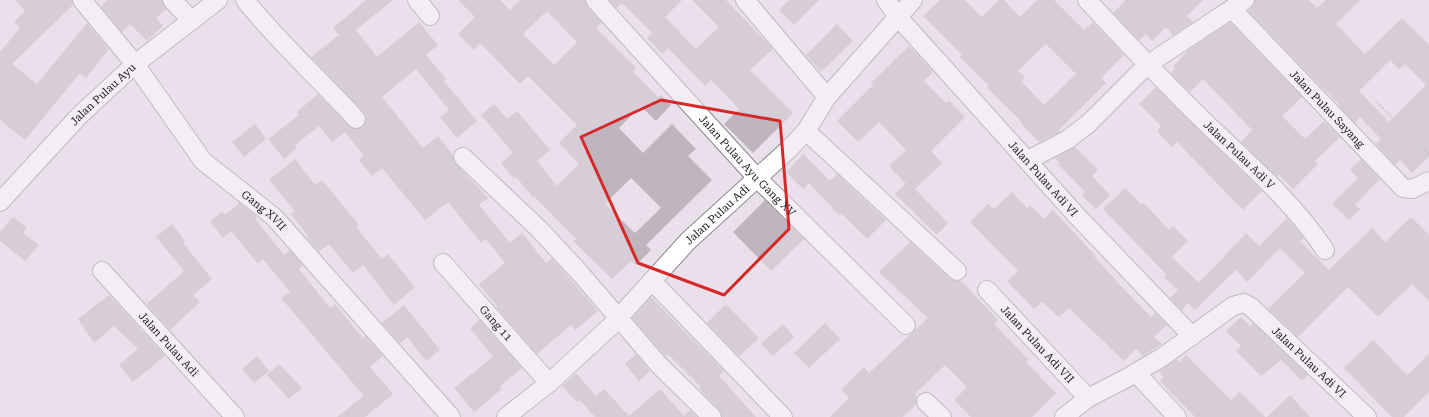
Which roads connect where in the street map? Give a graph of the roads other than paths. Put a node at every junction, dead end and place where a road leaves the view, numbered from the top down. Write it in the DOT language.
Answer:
graph roads {
  1 [pos="82,0"];
  2 [pos="172,0"];
  3 [pos="218,0"];
  4 [pos="245,0"];
  5 [pos="417,0"];
  6 [pos="595,0"];
  7 [pos="746,0"];
  8 [pos="886,0"];
  9 [pos="914,0"];
  10 [pos="1087,0"];
  11 [pos="1238,5"];
  12 [pos="430,16"];
  13 [pos="898,17"];
  14 [pos="192,21"];
  15 [pos="135,64"];
  16 [pos="1147,65"];
  17 [pos="827,97"];
  18 [pos="356,119"];
  19 [pos="806,131"];
  20 [pos="463,157"];
  21 [pos="1028,160"];
  22 [pos="757,178"];
  23 [pos="1429,181"];
  24 [pos="0,202"];
  25 [pos="1325,250"];
  26 [pos="443,263"];
  27 [pos="102,271"];
  28 [pos="957,271"];
  29 [pos="652,281"];
  30 [pos="986,290"];
  31 [pos="618,318"];
  32 [pos="906,325"];
  33 [pos="1192,336"];
  34 [pos="1136,373"];
  35 [pos="549,383"];
  36 [pos="1088,398"];
  37 [pos="926,402"];
  38 [pos="516,414"];
  39 [pos="235,417"];
  40 [pos="451,417"];
  41 [pos="712,417"];
  42 [pos="783,417"];
  43 [pos="942,417"];
  44 [pos="1064,417"];
  45 [pos="1176,417"];
  46 [pos="1367,417"];
  1 -- 15 [label="street, Gang XVII"];
  2 -- 14 [label="street"];
  3 -- 14 [label="street, Jalan Pulau Ayu"];
  4 -- 18 [label="street"];
  5 -- 12 [label="street"];
  6 -- 22 [label="street, Jalan Pulau Ayu Gang XV"];
  7 -- 17 [label="street"];
  8 -- 13 [label="street, Jalan Pulau Adi VI"];
  9 -- 13 [label="street, Jalan Pulau Adi"];
  10 -- 16 [label="street, Jalan Pulau Adi V"];
  11 -- 16 [label="street"];
  11 -- 23 [label="street, Jalan Pulau Sayang"];
  13 -- 17 [label="street, Jalan Pulau Adi"];
  13 -- 21 [label="street, Jalan Pulau Adi VI"];
  14 -- 15 [label="street, Jalan Pulau Ayu"];
  15 -- 24 [label="street, Jalan Pulau Ayu"];
  15 -- 40 [label="street, Gang XVII"];
  16 -- 21 [label="street"];
  16 -- 25 [label="street, Jalan Pulau Adi V"];
  17 -- 19 [label="street, Jalan Pulau Adi"];
  19 -- 22 [label="street, Jalan Pulau Adi"];
  19 -- 28 [label="street"];
  20 -- 31 [label="street"];
  21 -- 33 [label="street, Jalan Pulau Adi VI"];
  22 -- 29 [label="street, Jalan Pulau Adi"];
  22 -- 32 [label="street, Jalan Pulau Ayu Gang XV"];
  26 -- 35 [label="street, Gang 11"];
  27 -- 39 [label="street, Jalan Pulau Adi"];
  29 -- 31 [label="street, Jalan Pulau Adi"];
  29 -- 42 [label="street"];
  30 -- 36 [label="street, Jalan Pulau Adi VII"];
  31 -- 35 [label="street, Jalan Pulau Adi"];
  31 -- 41 [label="street"];
  33 -- 34 [label="street, Jalan Pulau Adi VI"];
  33 -- 46 [label="street, Jalan Pulau Adi VI"];
  34 -- 36 [label="street, Jalan Pulau Adi VI"];
  34 -- 45 [label="street"];
  35 -- 38 [label="street, Jalan Pulau Adi"];
  36 -- 44 [label="street, Jalan Pulau Adi VI"];
  37 -- 43 [label="street"];
}
